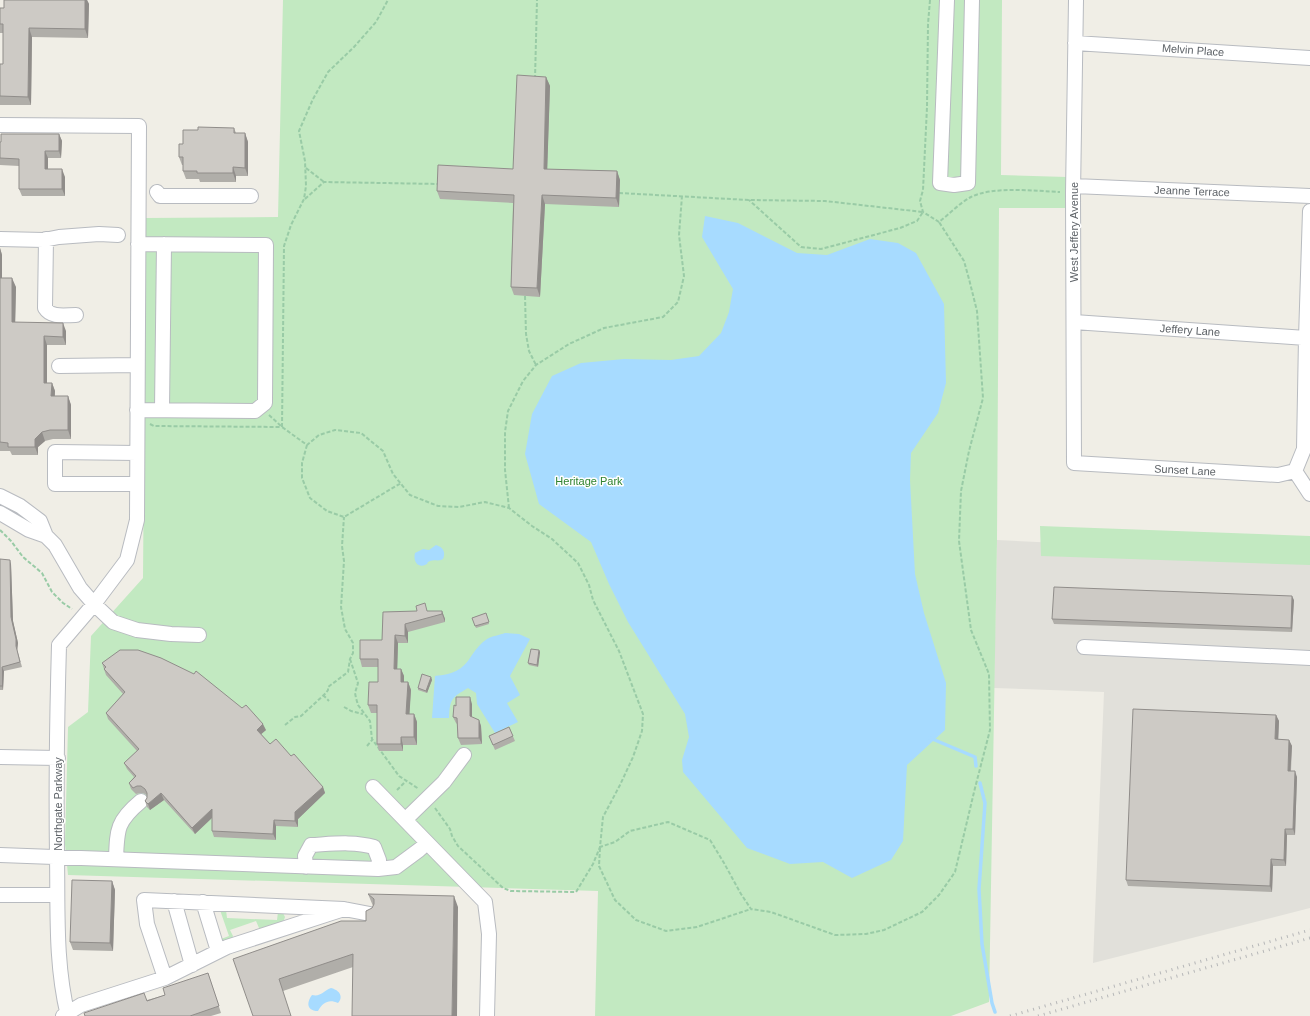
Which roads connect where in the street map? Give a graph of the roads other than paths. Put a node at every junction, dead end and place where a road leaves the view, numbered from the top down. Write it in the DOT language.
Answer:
graph roads {
  1 [pos="946,0"];
  2 [pos="972,0"];
  3 [pos="1076,0"];
  4 [pos="1075,43"];
  5 [pos="1310,58"];
  6 [pos="0,125"];
  7 [pos="1074,190"];
  8 [pos="157,192"];
  9 [pos="251,196"];
  10 [pos="1310,196"];
  11 [pos="1310,211"];
  12 [pos="118,236"];
  13 [pos="0,239"];
  14 [pos="46,239"];
  15 [pos="138,244"];
  16 [pos="164,244"];
  17 [pos="76,315"];
  18 [pos="1074,322"];
  19 [pos="1306,338"];
  20 [pos="137,365"];
  21 [pos="59,366"];
  22 [pos="137,410"];
  23 [pos="162,410"];
  24 [pos="137,453"];
  25 [pos="1074,463"];
  26 [pos="1296,471"];
  27 [pos="137,484"];
  28 [pos="1310,494"];
  29 [pos="0,496"];
  30 [pos="0,512"];
  31 [pos="46,536"];
  32 [pos="94,604"];
  33 [pos="199,635"];
  34 [pos="1084,648"];
  35 [pos="1310,658"];
  36 [pos="464,755"];
  37 [pos="0,757"];
  38 [pos="58,758"];
  39 [pos="373,787"];
  40 [pos="141,801"];
  41 [pos="405,820"];
  42 [pos="427,842"];
  43 [pos="0,855"];
  44 [pos="57,857"];
  45 [pos="116,859"];
  46 [pos="306,867"];
  47 [pos="378,869"];
  48 [pos="0,895"];
  49 [pos="57,895"];
  50 [pos="174,901"];
  51 [pos="204,902"];
  52 [pos="344,909"];
  53 [pos="370,914"];
  54 [pos="218,951"];
  55 [pos="192,965"];
  56 [pos="165,978"];
  57 [pos="66,1015"];
  58 [pos="487,1016"];
  1 -- 2 [label="street"];
  3 -- 4 [label="street, West Jeffery Avenue"];
  4 -- 5 [label="street, Melvin Place"];
  4 -- 7 [label="street, West Jeffery Avenue"];
  6 -- 15 [label="street, Northgate Parkway"];
  7 -- 10 [label="street, Jeanne Terrace"];
  7 -- 18 [label="street, West Jeffery Avenue"];
  8 -- 9 [label="street"];
  11 -- 19 [label="street"];
  12 -- 14 [label="street"];
  13 -- 14 [label="street"];
  14 -- 17 [label="street"];
  15 -- 16 [label="street"];
  15 -- 20 [label="street, Northgate Parkway"];
  16 -- 23 [label="street"];
  16 -- 23 [label="street"];
  18 -- 19 [label="street, Jeffery Lane"];
  18 -- 25 [label="street, West Jeffery Avenue"];
  19 -- 26 [label="street"];
  20 -- 21 [label="street"];
  20 -- 22 [label="street, Northgate Parkway"];
  22 -- 23 [label="street"];
  22 -- 24 [label="street, Northgate Parkway"];
  24 -- 27 [label="street, Northgate Parkway"];
  24 -- 27 [label="street"];
  25 -- 26 [label="street, Sunset Lane"];
  26 -- 28 [label="street"];
  27 -- 32 [label="street, Northgate Parkway"];
  29 -- 31 [label="street"];
  30 -- 31 [label="street"];
  31 -- 32 [label="street"];
  32 -- 33 [label="street"];
  32 -- 38 [label="street, Northgate Parkway"];
  34 -- 35 [label="street"];
  36 -- 41 [label="street"];
  37 -- 38 [label="street"];
  38 -- 44 [label="street, Northgate Parkway"];
  39 -- 41 [label="street"];
  40 -- 45 [label="street"];
  41 -- 42 [label="street"];
  42 -- 47 [label="street"];
  42 -- 58 [label="street"];
  43 -- 44 [label="street"];
  44 -- 45 [label="street"];
  44 -- 49 [label="street, Northgate Parkway"];
  45 -- 46 [label="street"];
  46 -- 47 [label="street"];
  46 -- 47 [label="street"];
  48 -- 49 [label="street"];
  49 -- 57 [label="street, Northgate Parkway"];
  50 -- 51 [label="street"];
  50 -- 55 [label="street"];
  50 -- 56 [label="street"];
  51 -- 52 [label="street"];
  51 -- 54 [label="street"];
  52 -- 53 [label="street"];
  52 -- 54 [label="street"];
  54 -- 55 [label="street"];
  55 -- 56 [label="street"];
  56 -- 57 [label="street"];
}
